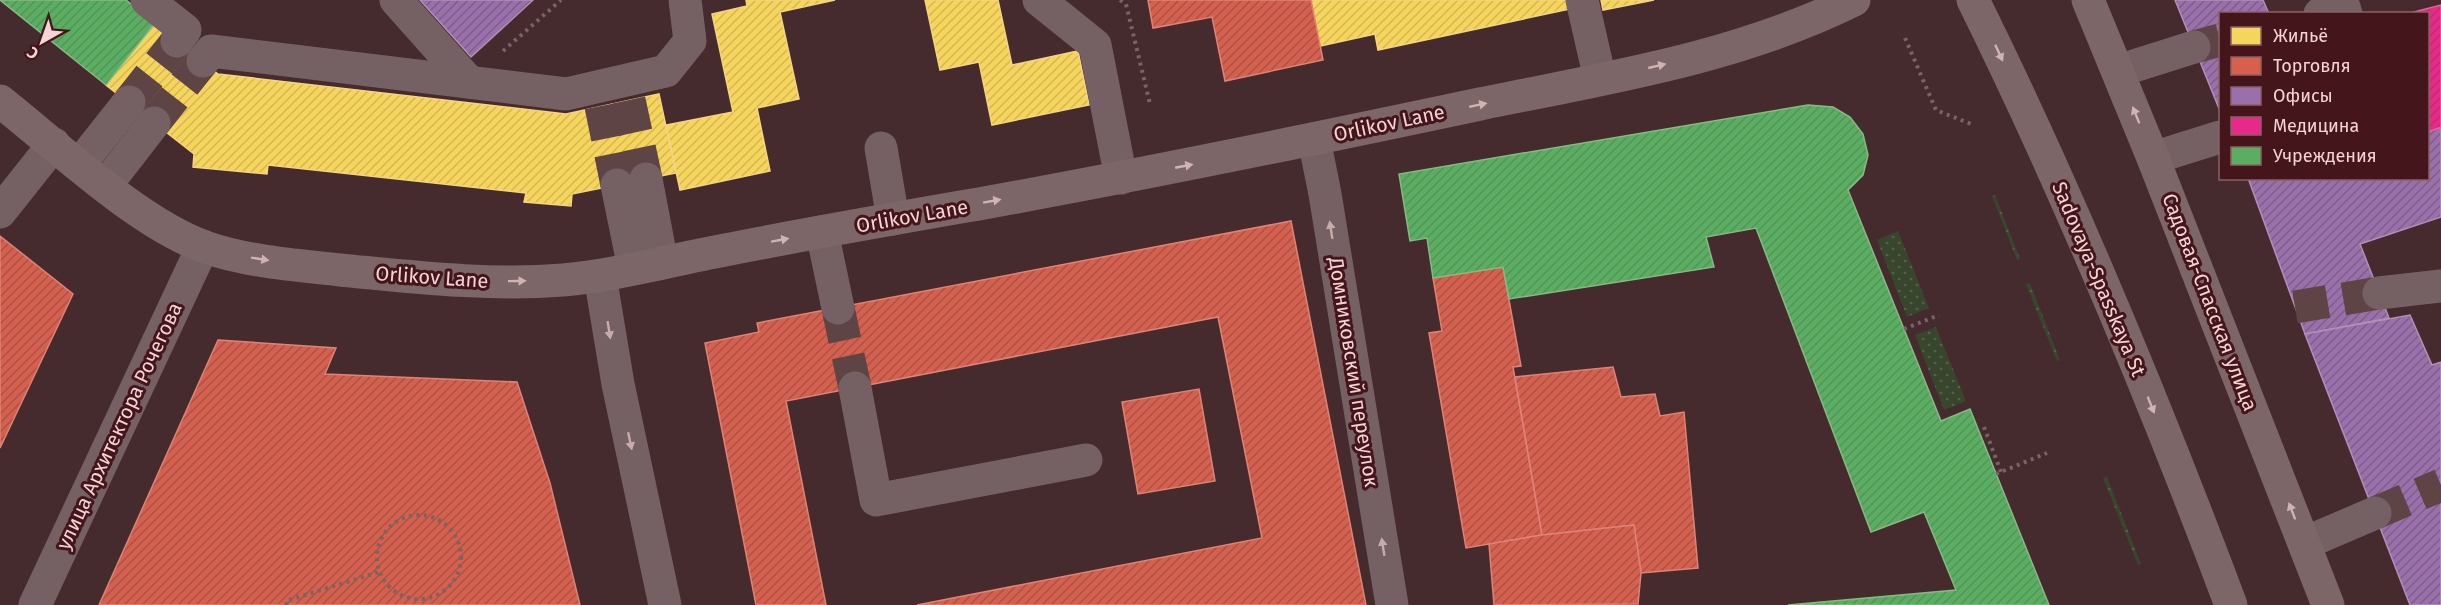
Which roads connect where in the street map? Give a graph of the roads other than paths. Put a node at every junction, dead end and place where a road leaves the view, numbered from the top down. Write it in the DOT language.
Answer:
graph roads {
  1 [pos="147,0"];
  2 [pos="396,0"];
  3 [pos="685,0"];
  4 [pos="1039,0"];
  5 [pos="1582,0"];
  6 [pos="1854,0"];
  7 [pos="1973,0"];
  8 [pos="2088,0"];
  9 [pos="2327,12"];
  10 [pos="2345,12"];
  11 [pos="177,41"];
  12 [pos="2194,48"];
  13 [pos="203,61"];
  14 [pos="2118,71"];
  15 [pos="1600,79"];
  16 [pos="469,82"];
  17 [pos="0,101"];
  18 [pos="129,102"];
  19 [pos="154,123"];
  20 [pos="2219,137"];
  21 [pos="1314,139"];
  22 [pos="54,144"];
  23 [pos="880,148"];
  24 [pos="2153,158"];
  25 [pos="80,164"];
  26 [pos="1121,178"];
  27 [pos="632,182"];
  28 [pos="106,185"];
  29 [pos="0,212"];
  30 [pos="893,219"];
  31 [pos="822,232"];
  32 [pos="203,246"];
  33 [pos="648,266"];
  34 [pos="600,276"];
  35 [pos="2441,286"];
  36 [pos="2379,293"];
  37 [pos="838,308"];
  38 [pos="855,388"];
  39 [pos="1086,460"];
  40 [pos="2375,513"];
  41 [pos="2305,543"];
  42 [pos="35,605"];
  43 [pos="665,605"];
  44 [pos="1392,605"];
  45 [pos="2231,605"];
  46 [pos="2328,605"];
  1 -- 11 [label="street"];
  2 -- 16 [label="street"];
  3 -- 16 [label="street"];
  4 -- 26 [label="street"];
  5 -- 15 [label="street"];
  15 -- 6 [label="main road, Orlikov Lane, one-way"];
  7 -- 45 [label="main road, Sadovaya-Spasskaya St, one-way"];
  8 -- 14 [label="main road, Садовая-Спасская улица"];
  9 -- 10 [label="street"];
  12 -- 14 [label="street"];
  13 -- 16 [label="street"];
  24 -- 14 [label="main road, Садовая-Спасская улица, one-way"];
  21 -- 15 [label="main road, Orlikov Lane, one-way"];
  17 -- 22 [label="main road, Orlikov Lane"];
  18 -- 25 [label="street"];
  19 -- 28 [label="street"];
  20 -- 24 [label="street"];
  26 -- 21 [label="main road, Orlikov Lane, one-way"];
  44 -- 21 [label="street, Домниковский переулок, one-way"];
  22 -- 25 [label="main road, Orlikov Lane"];
  22 -- 29 [label="street"];
  23 -- 30 [label="street"];
  41 -- 24 [label="main road, Садовая-Спасская улица, one-way"];
  25 -- 28 [label="main road, Orlikov Lane"];
  30 -- 26 [label="main road, Orlikov Lane, one-way"];
  27 -- 33 [label="street"];
  28 -- 32 [label="main road, Orlikov Lane"];
  30 -- 31 [label="main road, Orlikov Lane"];
  33 -- 31 [label="main road, Orlikov Lane, one-way"];
  31 -- 37 [label="street"];
  32 -- 34 [label="main road, Orlikov Lane, one-way"];
  32 -- 42 [label="street, улица Архитектора Рочегова"];
  33 -- 34 [label="main road, Orlikov Lane"];
  34 -- 43 [label="street, one-way"];
  35 -- 36 [label="street"];
  38 -- 39 [label="street"];
  40 -- 41 [label="street"];
  41 -- 46 [label="main road, Садовая-Спасская улица"];
}
